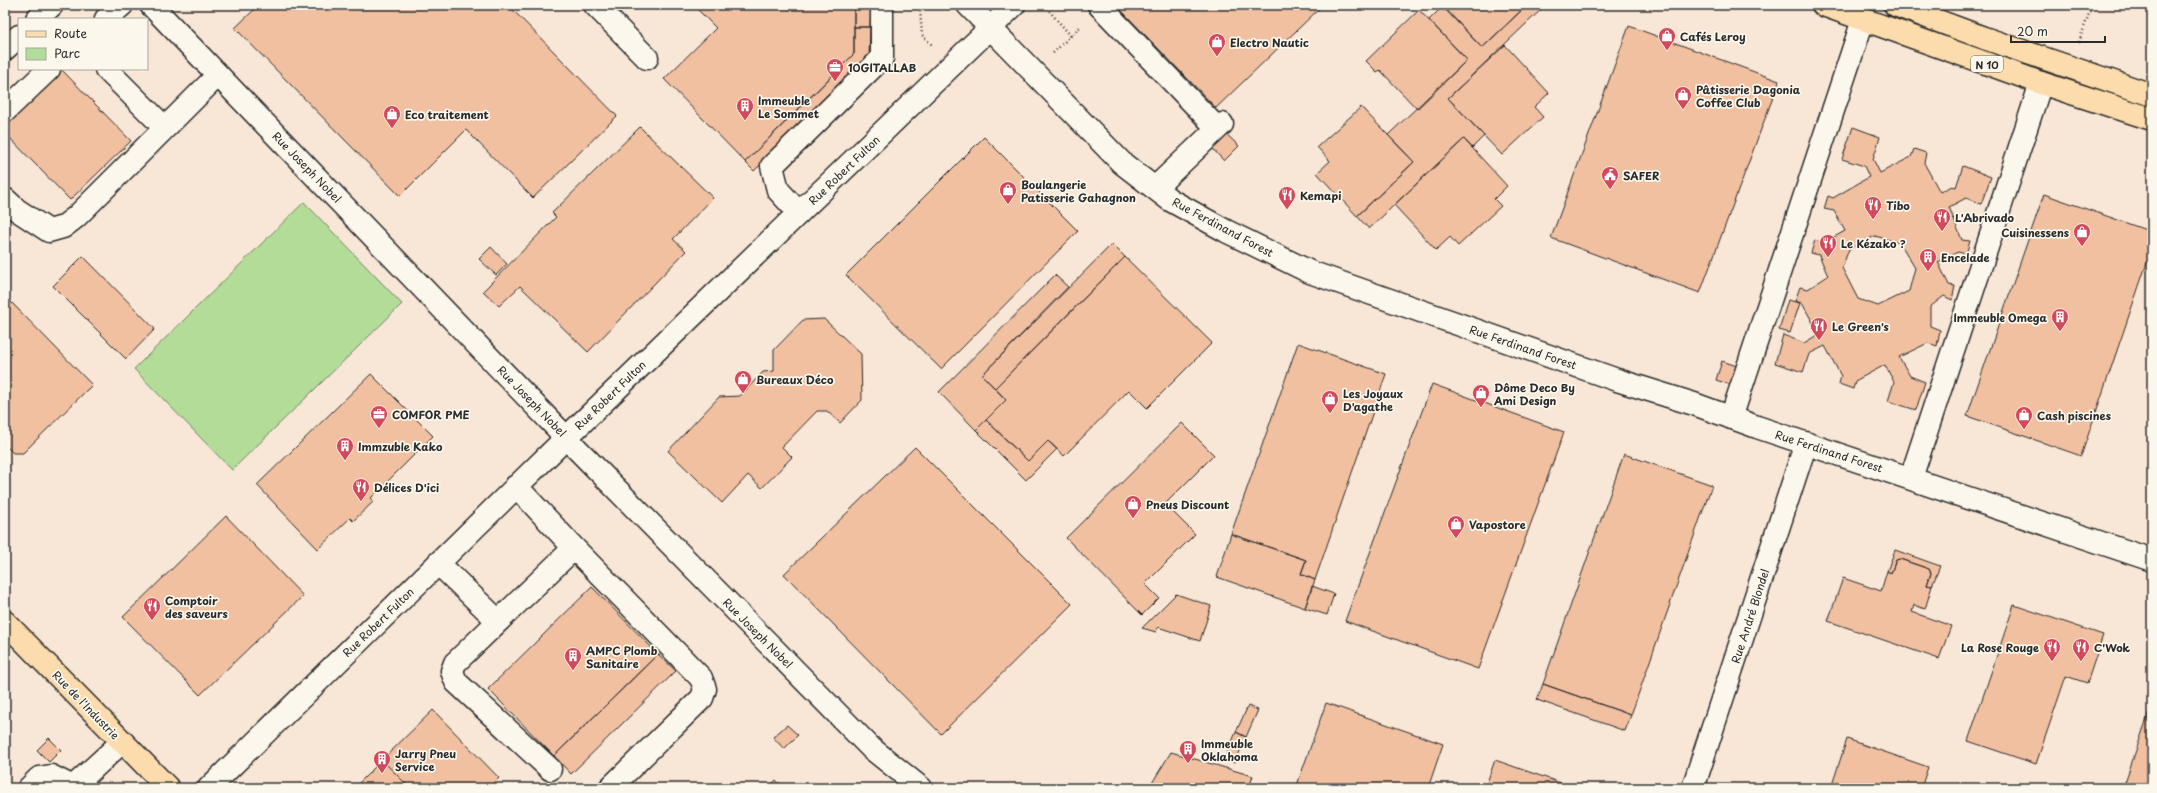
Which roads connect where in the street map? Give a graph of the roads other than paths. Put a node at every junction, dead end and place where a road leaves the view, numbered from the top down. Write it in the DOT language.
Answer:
graph roads {
  1 [pos="122,5"];
  2 [pos="595,5"];
  3 [pos="882,5"];
  4 [pos="968,5"];
  5 [pos="1014,5"];
  6 [pos="1823,5"];
  7 [pos="1895,5"];
  8 [pos="1100,6"];
  9 [pos="157,7"];
  10 [pos="107,18"];
  11 [pos="1863,20"];
  12 [pos="990,28"];
  13 [pos="18,37"];
  14 [pos="5,50"];
  15 [pos="647,58"];
  16 [pos="48,70"];
  17 [pos="107,70"];
  18 [pos="218,75"];
  19 [pos="2041,83"];
  20 [pos="2152,95"];
  21 [pos="5,111"];
  22 [pos="2152,119"];
  23 [pos="165,128"];
  24 [pos="1155,188"];
  25 [pos="5,199"];
  26 [pos="799,213"];
  27 [pos="1731,418"];
  28 [pos="566,437"];
  29 [pos="1806,443"];
  30 [pos="1911,478"];
  31 [pos="516,486"];
  32 [pos="574,548"];
  33 [pos="2152,560"];
  34 [pos="438,563"];
  35 [pos="498,621"];
  36 [pos="5,622"];
  37 [pos="122,742"];
  38 [pos="550,769"];
  39 [pos="74,787"];
  40 [pos="29,788"];
  41 [pos="168,788"];
  42 [pos="209,788"];
  43 [pos="610,788"];
  44 [pos="921,788"];
  45 [pos="1693,788"];
  1 -- 10 [label="street"];
  2 -- 15 [label="street"];
  3 -- 26 [label="street"];
  4 -- 12 [label="street, Rue Ferdinand Forest"];
  5 -- 12 [label="street, Rue Robert Fulton"];
  6 -- 11 [label="main road, N 10"];
  7 -- 20 [label="main road, N 10"];
  8 -- 24 [label="street"];
  9 -- 18 [label="street, Rue Joseph Nobel"];
  11 -- 19 [label="main road, N 10"];
  11 -- 27 [label="street"];
  12 -- 24 [label="street, Rue Ferdinand Forest"];
  12 -- 26 [label="street, Rue Robert Fulton"];
  13 -- 14 [label="street"];
  16 -- 21 [label="street"];
  17 -- 23 [label="street"];
  18 -- 23 [label="street"];
  18 -- 28 [label="street, Rue Joseph Nobel"];
  19 -- 22 [label="main road, N 10"];
  19 -- 30 [label="street"];
  23 -- 25 [label="street"];
  24 -- 27 [label="street, Rue Ferdinand Forest"];
  26 -- 28 [label="street, Rue Robert Fulton"];
  27 -- 29 [label="street, Rue Ferdinand Forest"];
  28 -- 31 [label="street, Rue Robert Fulton"];
  28 -- 44 [label="street, Rue Joseph Nobel"];
  29 -- 30 [label="street, Rue Ferdinand Forest"];
  29 -- 45 [label="street, Rue André Blondel"];
  30 -- 33 [label="street, Rue Ferdinand Forest"];
  31 -- 32 [label="street"];
  31 -- 34 [label="street, Rue Robert Fulton"];
  32 -- 35 [label="street"];
  32 -- 43 [label="street"];
  34 -- 35 [label="street"];
  34 -- 42 [label="street, Rue Robert Fulton"];
  35 -- 38 [label="street"];
  36 -- 37 [label="main road, Rue de l'Industrie"];
  37 -- 39 [label="street"];
  37 -- 41 [label="main road, Rue de l'Industrie"];
  39 -- 40 [label="street"];
}
